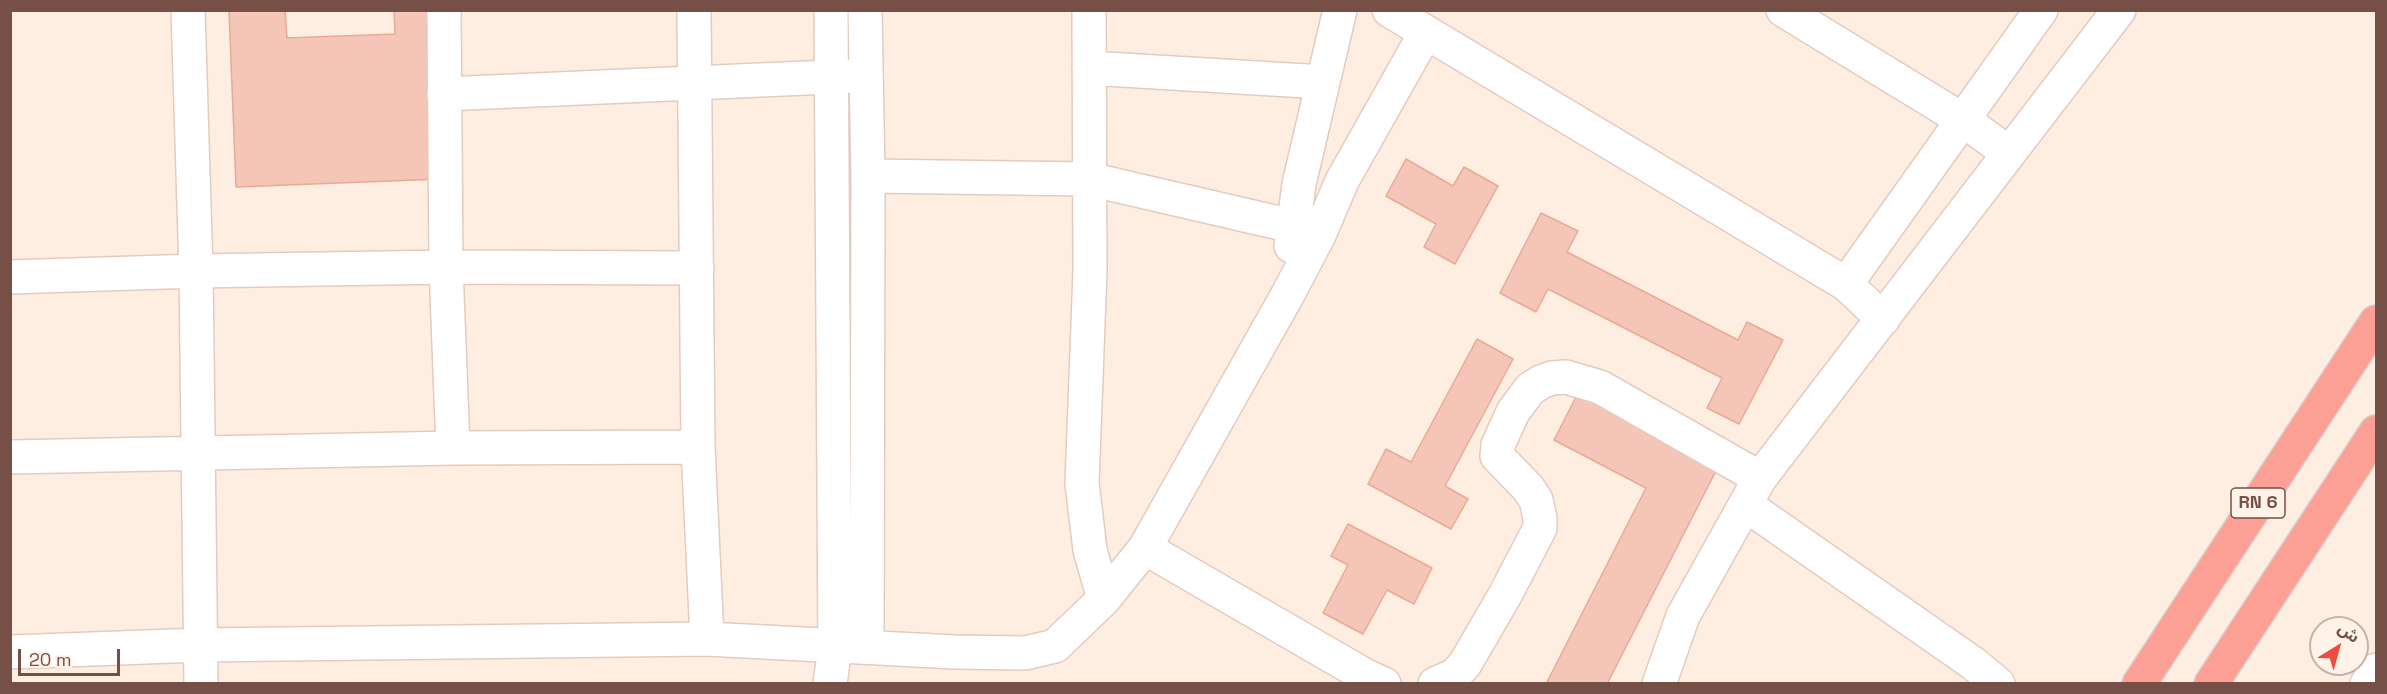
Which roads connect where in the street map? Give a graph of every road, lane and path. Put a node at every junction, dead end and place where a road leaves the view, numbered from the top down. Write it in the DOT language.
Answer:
graph roads {
  1 [pos="188,10"];
  2 [pos="444,10"];
  3 [pos="694,10"];
  4 [pos="831,10"];
  5 [pos="865,10"];
  6 [pos="1089,10"];
  7 [pos="1340,10"];
  8 [pos="1389,10"];
  9 [pos="1783,10"];
  10 [pos="2041,10"];
  11 [pos="2119,10"];
  12 [pos="1426,32"];
  13 [pos="1089,68"];
  14 [pos="865,76"];
  15 [pos="830,77"];
  16 [pos="695,82"];
  17 [pos="1323,82"];
  18 [pos="444,94"];
  19 [pos="1963,120"];
  20 [pos="2009,153"];
  21 [pos="868,176"];
  22 [pos="1089,179"];
  23 [pos="1305,230"];
  24 [pos="446,267"];
  25 [pos="697,268"];
  26 [pos="196,271"];
  27 [pos="10,277"];
  28 [pos="1846,284"];
  29 [pos="1883,319"];
  30 [pos="2376,322"];
  31 [pos="2376,432"];
  32 [pos="698,447"];
  33 [pos="453,448"];
  34 [pos="198,452"];
  35 [pos="10,457"];
  36 [pos="1753,492"];
  37 [pos="1144,548"];
  38 [pos="1104,599"];
  39 [pos="707,639"];
  40 [pos="200,645"];
  41 [pos="835,646"];
  42 [pos="867,646"];
  43 [pos="10,652"];
  44 [pos="2376,670"];
  45 [pos="1371,681"];
  46 [pos="201,684"];
  47 [pos="830,684"];
  48 [pos="1435,684"];
  49 [pos="1659,684"];
  50 [pos="1998,684"];
  51 [pos="2139,684"];
  52 [pos="2211,684"];
  53 [pos="2367,684"];
  1 -- 26 [label="street"];
  2 -- 18 [label="street"];
  3 -- 16 [label="street"];
  4 -- 15 [label="street"];
  5 -- 14 [label="street"];
  6 -- 13 [label="street"];
  7 -- 17 [label="street"];
  8 -- 12 [label="street"];
  9 -- 19 [label="street"];
  10 -- 19 [label="street"];
  11 -- 20 [label="street"];
  12 -- 23 [label="street"];
  12 -- 28 [label="street"];
  13 -- 17 [label="street"];
  13 -- 22 [label="street"];
  14 -- 15 [label="street"];
  14 -- 21 [label="street"];
  15 -- 16 [label="street"];
  15 -- 41 [label="street"];
  16 -- 18 [label="street"];
  16 -- 25 [label="street"];
  17 -- 23 [label="street"];
  18 -- 24 [label="street"];
  19 -- 20 [label="street"];
  19 -- 28 [label="street"];
  20 -- 29 [label="street"];
  21 -- 22 [label="street"];
  21 -- 42 [label="street"];
  22 -- 23 [label="street"];
  22 -- 38 [label="street"];
  23 -- 37 [label="street"];
  24 -- 25 [label="street"];
  24 -- 26 [label="street"];
  24 -- 33 [label="street"];
  25 -- 32 [label="street"];
  26 -- 27 [label="street"];
  26 -- 34 [label="street"];
  28 -- 29 [label="street"];
  29 -- 36 [label="street"];
  30 -- 51 [label="highway, RN 6"];
  31 -- 52 [label="highway, RN 6"];
  32 -- 33 [label="street"];
  32 -- 39 [label="street"];
  33 -- 34 [label="street"];
  34 -- 35 [label="street"];
  34 -- 40 [label="street"];
  36 -- 48 [label="street"];
  36 -- 49 [label="street"];
  36 -- 50 [label="street"];
  37 -- 38 [label="street"];
  37 -- 45 [label="street"];
  38 -- 42 [label="street"];
  39 -- 40 [label="street"];
  39 -- 41 [label="street"];
  40 -- 43 [label="street"];
  40 -- 46 [label="street"];
  41 -- 42 [label="street"];
  41 -- 47 [label="street"];
  44 -- 53 [label="street"];
}
